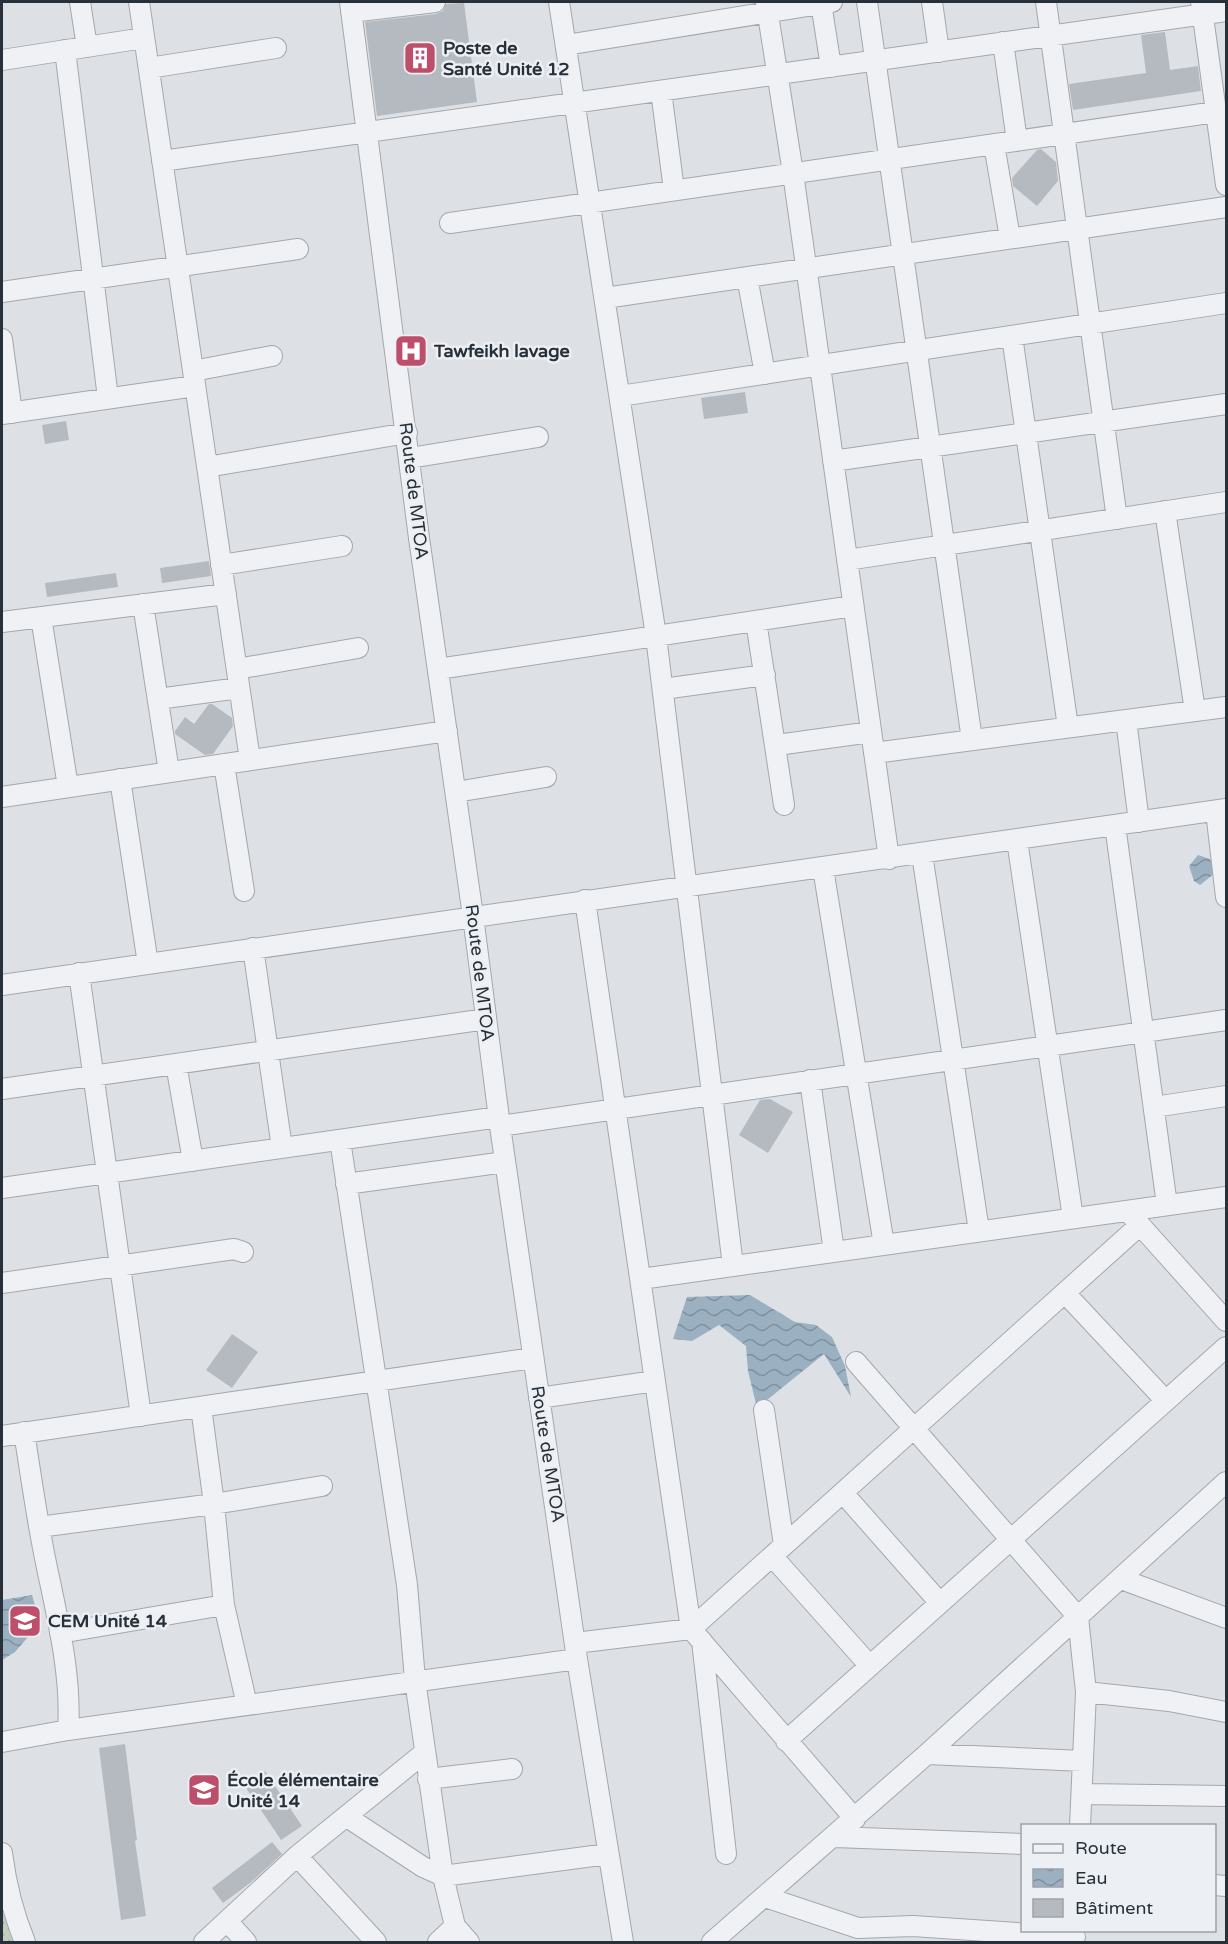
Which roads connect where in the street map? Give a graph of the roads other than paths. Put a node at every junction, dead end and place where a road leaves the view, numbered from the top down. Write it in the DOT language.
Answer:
graph roads {
  1 [pos="80,2"];
  2 [pos="139,2"];
  3 [pos="435,2"];
  4 [pos="559,2"];
  5 [pos="827,2"];
  6 [pos="867,2"];
  7 [pos="932,2"];
  8 [pos="1046,2"];
  9 [pos="766,6"];
  10 [pos="351,7"];
  11 [pos="1202,8"];
  12 [pos="1227,11"];
  13 [pos="1051,36"];
  14 [pos="144,38"];
  15 [pos="1003,42"];
  16 [pos="566,45"];
  17 [pos="87,47"];
  18 [pos="276,48"];
  19 [pos="65,50"];
  20 [pos="939,52"];
  21 [pos="2,60"];
  22 [pos="876,60"];
  23 [pos="831,67"];
  24 [pos="149,68"];
  25 [pos="777,74"];
  26 [pos="661,91"];
  27 [pos="575,103"];
  28 [pos="1216,112"];
  29 [pos="368,132"];
  30 [pos="1064,134"];
  31 [pos="1017,141"];
  32 [pos="994,144"];
  33 [pos="890,159"];
  34 [pos="162,161"];
  35 [pos="793,173"];
  36 [pos="1227,185"];
  37 [pos="674,190"];
  38 [pos="590,203"];
  39 [pos="1227,207"];
  40 [pos="450,223"];
  41 [pos="1077,229"];
  42 [pos="1010,238"];
  43 [pos="298,249"];
  44 [pos="903,254"];
  45 [pos="178,266"];
  46 [pos="806,268"];
  47 [pos="747,277"];
  48 [pos="93,279"];
  49 [pos="2,292"];
  50 [pos="604,298"];
  51 [pos="1227,303"];
  52 [pos="1090,324"];
  53 [pos="1012,336"];
  54 [pos="2,339"];
  55 [pos="917,350"];
  56 [pos="272,356"];
  57 [pos="819,365"];
  58 [pos="765,374"];
  59 [pos="194,379"];
  60 [pos="620,396"];
  61 [pos="108,398"];
  62 [pos="1227,404"];
  63 [pos="7,413"];
  64 [pos="1104,422"];
  65 [pos="407,433"];
  66 [pos="1026,433"];
  67 [pos="538,437"];
  68 [pos="931,447"];
  69 [pos="410,458"];
  70 [pos="833,461"];
  71 [pos="207,467"];
  72 [pos="1227,502"];
  73 [pos="1165,511"];
  74 [pos="1117,519"];
  75 [pos="1040,531"];
  76 [pos="945,545"];
  77 [pos="342,546"];
  78 [pos="847,560"];
  79 [pos="221,564"];
  80 [pos="226,594"];
  81 [pos="143,604"];
  82 [pos="853,606"];
  83 [pos="41,618"];
  84 [pos="756,621"];
  85 [pos="2,622"];
  86 [pos="656,636"];
  87 [pos="358,648"];
  88 [pos="438,669"];
  89 [pos="765,675"];
  90 [pos="238,678"];
  91 [pos="663,689"];
  92 [pos="158,699"];
  93 [pos="1227,707"];
  94 [pos="1195,711"];
  95 [pos="1126,720"];
  96 [pos="1068,727"];
  97 [pos="447,731"];
  98 [pos="871,732"];
  99 [pos="972,740"];
  100 [pos="777,745"];
  101 [pos="874,753"];
  102 [pos="250,760"];
  103 [pos="224,764"];
  104 [pos="169,772"];
  105 [pos="546,777"];
  106 [pos="120,779"];
  107 [pos="68,787"];
  108 [pos="456,792"];
  109 [pos="2,797"];
  110 [pos="784,805"];
  111 [pos="1221,810"];
  112 [pos="1139,822"];
  113 [pos="1115,825"];
  114 [pos="1017,840"];
  115 [pos="922,854"];
  116 [pos="889,859"];
  117 [pos="823,868"];
  118 [pos="687,885"];
  119 [pos="244,891"];
  120 [pos="1227,897"];
  121 [pos="585,900"];
  122 [pos="473,916"];
  123 [pos="253,948"];
  124 [pos="148,964"];
  125 [pos="79,973"];
  126 [pos="2,985"];
  127 [pos="486,1019"];
  128 [pos="1227,1020"];
  129 [pos="1143,1032"];
  130 [pos="1047,1046"];
  131 [pos="268,1050"];
  132 [pos="953,1060"];
  133 [pos="176,1064"];
  134 [pos="856,1074"];
  135 [pos="93,1076"];
  136 [pos="810,1080"];
  137 [pos="2,1089"];
  138 [pos="712,1095"];
  139 [pos="1227,1096"];
  140 [pos="1154,1107"];
  141 [pos="616,1109"];
  142 [pos="499,1121"];
  143 [pos="340,1140"];
  144 [pos="282,1148"];
  145 [pos="193,1161"];
  146 [pos="505,1162"];
  147 [pos="107,1173"];
  148 [pos="346,1184"];
  149 [pos="2,1188"];
  150 [pos="1227,1197"];
  151 [pos="1167,1205"];
  152 [pos="1073,1218"];
  153 [pos="1134,1218"];
  154 [pos="979,1231"];
  155 [pos="884,1245"];
  156 [pos="243,1252"];
  157 [pos="834,1252"];
  158 [pos="119,1266"];
  159 [pos="733,1266"];
  160 [pos="640,1279"];
  161 [pos="2,1283"];
  162 [pos="1065,1293"];
  163 [pos="1227,1321"];
  164 [pos="1227,1347"];
  165 [pos="533,1359"];
  166 [pos="856,1362"];
  167 [pos="655,1381"];
  168 [pos="376,1382"];
  169 [pos="539,1398"];
  170 [pos="1166,1401"];
  171 [pos="201,1407"];
  172 [pos="764,1410"];
  173 [pos="141,1416"];
  174 [pos="914,1429"];
  175 [pos="24,1432"];
  176 [pos="2,1436"];
  177 [pos="1227,1482"];
  178 [pos="322,1486"];
  179 [pos="843,1493"];
  180 [pos="214,1504"];
  181 [pos="39,1527"];
  182 [pos="1011,1539"];
  183 [pos="778,1550"];
  184 [pos="1121,1579"];
  185 [pos="940,1603"];
  186 [pos="224,1605"];
  187 [pos="1078,1617"];
  188 [pos="1227,1618"];
  189 [pos="60,1633"];
  190 [pos="696,1635"];
  191 [pos="576,1651"];
  192 [pos="870,1666"];
  193 [pos="415,1680"];
  194 [pos="1086,1692"];
  195 [pos="247,1705"];
  196 [pos="1227,1712"];
  197 [pos="68,1730"];
  198 [pos="786,1741"];
  199 [pos="2,1742"];
  200 [pos="424,1753"];
  201 [pos="927,1754"];
  202 [pos="1083,1761"];
  203 [pos="512,1769"];
  204 [pos="428,1779"];
  205 [pos="1082,1794"];
  206 [pos="1227,1796"];
  207 [pos="347,1817"];
  208 [pos="855,1819"];
  209 [pos="1080,1824"];
  210 [pos="834,1837"];
  211 [pos="1021,1844"];
  212 [pos="2,1853"];
  213 [pos="608,1854"];
  214 [pos="726,1854"];
  215 [pos="297,1856"];
  216 [pos="442,1876"];
  217 [pos="765,1897"];
  218 [pos="227,1921"];
  219 [pos="455,1926"];
  220 [pos="912,1934"];
  221 [pos="1075,1937"];
  222 [pos="25,1942"];
  223 [pos="204,1942"];
  224 [pos="246,1942"];
  225 [pos="376,1942"];
  226 [pos="438,1942"];
  227 [pos="469,1942"];
  228 [pos="623,1942"];
  229 [pos="712,1942"];
  1 -- 17 [label="street"];
  2 -- 14 [label="street"];
  3 -- 10 [label="street"];
  4 -- 16 [label="street"];
  5 -- 9 [label="street"];
  5 -- 23 [label="street"];
  6 -- 22 [label="street"];
  7 -- 20 [label="street"];
  8 -- 13 [label="street"];
  9 -- 16 [label="street"];
  9 -- 25 [label="street"];
  10 -- 29 [label="street, Route de MTOA"];
  11 -- 12 [label="street"];
  11 -- 13 [label="street"];
  11 -- 28 [label="street"];
  13 -- 15 [label="street"];
  13 -- 30 [label="street"];
  14 -- 17 [label="street"];
  14 -- 24 [label="street"];
  15 -- 20 [label="street"];
  15 -- 31 [label="street"];
  16 -- 27 [label="street"];
  17 -- 19 [label="street"];
  18 -- 24 [label="street"];
  19 -- 21 [label="street"];
  19 -- 48 [label="street"];
  20 -- 22 [label="street"];
  22 -- 23 [label="street"];
  22 -- 33 [label="street"];
  23 -- 25 [label="street"];
  24 -- 34 [label="street"];
  25 -- 26 [label="street"];
  25 -- 35 [label="street"];
  26 -- 27 [label="street"];
  26 -- 37 [label="street"];
  27 -- 29 [label="street"];
  27 -- 38 [label="street"];
  28 -- 30 [label="street"];
  28 -- 36 [label="street"];
  29 -- 34 [label="street"];
  29 -- 65 [label="street, Route de MTOA"];
  30 -- 31 [label="street"];
  30 -- 41 [label="street"];
  31 -- 32 [label="street"];
  32 -- 33 [label="street"];
  32 -- 42 [label="street"];
  33 -- 35 [label="street"];
  33 -- 44 [label="street"];
  34 -- 45 [label="street"];
  35 -- 37 [label="street"];
  35 -- 46 [label="street"];
  37 -- 38 [label="street"];
  38 -- 40 [label="street"];
  38 -- 50 [label="street"];
  39 -- 41 [label="street"];
  41 -- 42 [label="street"];
  41 -- 52 [label="street"];
  42 -- 44 [label="street"];
  43 -- 45 [label="street"];
  44 -- 46 [label="street"];
  44 -- 55 [label="street"];
  45 -- 48 [label="street"];
  45 -- 59 [label="street"];
  46 -- 47 [label="street"];
  46 -- 57 [label="street"];
  47 -- 50 [label="street"];
  47 -- 58 [label="street"];
  48 -- 49 [label="street"];
  48 -- 61 [label="street"];
  50 -- 60 [label="street"];
  51 -- 52 [label="street"];
  52 -- 53 [label="street"];
  52 -- 64 [label="street"];
  53 -- 55 [label="street"];
  53 -- 66 [label="street"];
  54 -- 63 [label="street"];
  55 -- 57 [label="street"];
  55 -- 68 [label="street"];
  56 -- 59 [label="street"];
  57 -- 58 [label="street"];
  57 -- 70 [label="street"];
  58 -- 60 [label="street"];
  59 -- 61 [label="street"];
  59 -- 71 [label="street"];
  60 -- 86 [label="street"];
  61 -- 63 [label="street"];
  62 -- 64 [label="street"];
  64 -- 66 [label="street"];
  64 -- 74 [label="street"];
  65 -- 69 [label="street, Route de MTOA"];
  65 -- 71 [label="street"];
  66 -- 68 [label="street"];
  66 -- 75 [label="street"];
  67 -- 69 [label="street"];
  68 -- 70 [label="street"];
  68 -- 76 [label="street"];
  69 -- 88 [label="street, Route de MTOA"];
  70 -- 78 [label="street"];
  71 -- 79 [label="street"];
  72 -- 73 [label="street"];
  73 -- 74 [label="street"];
  73 -- 94 [label="street"];
  74 -- 75 [label="street"];
  75 -- 76 [label="street"];
  75 -- 96 [label="street"];
  76 -- 78 [label="street"];
  76 -- 99 [label="street"];
  77 -- 79 [label="street"];
  78 -- 82 [label="street"];
  79 -- 80 [label="street"];
  80 -- 81 [label="street"];
  80 -- 90 [label="street"];
  81 -- 83 [label="street"];
  81 -- 92 [label="street"];
  82 -- 84 [label="street"];
  82 -- 98 [label="street"];
  83 -- 85 [label="street"];
  83 -- 107 [label="street"];
  84 -- 86 [label="street"];
  84 -- 89 [label="street"];
  86 -- 88 [label="street"];
  86 -- 91 [label="street"];
  87 -- 90 [label="street"];
  88 -- 97 [label="street, Route de MTOA"];
  89 -- 91 [label="street"];
  89 -- 100 [label="street"];
  90 -- 92 [label="street"];
  90 -- 102 [label="street"];
  91 -- 118 [label="street"];
  92 -- 104 [label="street"];
  93 -- 94 [label="street"];
  94 -- 95 [label="street"];
  95 -- 96 [label="street"];
  95 -- 112 [label="street"];
  96 -- 99 [label="street"];
  97 -- 102 [label="street"];
  97 -- 108 [label="street, Route de MTOA"];
  98 -- 100 [label="street"];
  98 -- 101 [label="street"];
  99 -- 101 [label="street"];
  100 -- 110 [label="street"];
  101 -- 116 [label="street"];
  102 -- 103 [label="street"];
  103 -- 104 [label="street"];
  103 -- 119 [label="street"];
  104 -- 106 [label="street"];
  105 -- 108 [label="street"];
  106 -- 107 [label="street"];
  106 -- 124 [label="street"];
  107 -- 109 [label="street"];
  108 -- 122 [label="street, Route de MTOA"];
  111 -- 112 [label="street"];
  111 -- 120 [label="street"];
  112 -- 113 [label="street"];
  113 -- 114 [label="street"];
  113 -- 129 [label="street"];
  114 -- 115 [label="street"];
  114 -- 130 [label="street"];
  115 -- 116 [label="street"];
  115 -- 132 [label="street"];
  116 -- 117 [label="street"];
  117 -- 118 [label="street"];
  117 -- 134 [label="street"];
  118 -- 121 [label="street"];
  118 -- 138 [label="street"];
  121 -- 122 [label="street"];
  121 -- 141 [label="street"];
  122 -- 123 [label="street"];
  122 -- 127 [label="street, Route de MTOA"];
  123 -- 124 [label="street"];
  123 -- 131 [label="street"];
  124 -- 125 [label="street"];
  125 -- 126 [label="street"];
  125 -- 135 [label="street"];
  127 -- 131 [label="street"];
  127 -- 142 [label="street, Route de MTOA"];
  128 -- 129 [label="street"];
  129 -- 130 [label="street"];
  129 -- 140 [label="street"];
  130 -- 132 [label="street"];
  130 -- 152 [label="street"];
  131 -- 133 [label="street"];
  131 -- 144 [label="street"];
  132 -- 134 [label="street"];
  132 -- 154 [label="street"];
  133 -- 135 [label="street"];
  133 -- 145 [label="street"];
  134 -- 136 [label="street"];
  134 -- 155 [label="street"];
  135 -- 137 [label="street"];
  135 -- 147 [label="street"];
  136 -- 138 [label="street"];
  136 -- 157 [label="street"];
  138 -- 141 [label="street"];
  138 -- 159 [label="street"];
  139 -- 140 [label="street"];
  140 -- 151 [label="street"];
  141 -- 142 [label="street"];
  141 -- 160 [label="street"];
  142 -- 143 [label="street"];
  142 -- 146 [label="street, Route de MTOA"];
  143 -- 144 [label="street"];
  143 -- 148 [label="street"];
  144 -- 145 [label="street"];
  145 -- 147 [label="street"];
  146 -- 148 [label="street"];
  146 -- 165 [label="street, Route de MTOA"];
  147 -- 149 [label="street"];
  147 -- 158 [label="street"];
  148 -- 168 [label="street"];
  150 -- 151 [label="street"];
  151 -- 153 [label="street"];
  152 -- 153 [label="street"];
  152 -- 154 [label="street"];
  153 -- 162 [label="street"];
  153 -- 163 [label="street"];
  154 -- 155 [label="street"];
  155 -- 157 [label="street"];
  156 -- 158 [label="street"];
  157 -- 159 [label="street"];
  158 -- 161 [label="street"];
  158 -- 173 [label="street"];
  159 -- 160 [label="street"];
  160 -- 167 [label="street"];
  162 -- 170 [label="street"];
  162 -- 174 [label="street"];
  164 -- 170 [label="street"];
  165 -- 168 [label="street"];
  165 -- 169 [label="street, Route de MTOA"];
  166 -- 174 [label="street"];
  167 -- 169 [label="street"];
  167 -- 190 [label="street"];
  168 -- 171 [label="street"];
  168 -- 193 [label="street"];
  169 -- 191 [label="street, Route de MTOA"];
  170 -- 182 [label="street"];
  171 -- 173 [label="street"];
  171 -- 180 [label="street"];
  172 -- 183 [label="street"];
  173 -- 175 [label="street"];
  174 -- 179 [label="street"];
  174 -- 182 [label="street"];
  175 -- 176 [label="street"];
  175 -- 181 [label="street"];
  177 -- 184 [label="street"];
  178 -- 180 [label="street"];
  179 -- 183 [label="street"];
  179 -- 185 [label="street"];
  180 -- 181 [label="street"];
  180 -- 186 [label="street"];
  181 -- 189 [label="street"];
  182 -- 185 [label="street"];
  182 -- 187 [label="street"];
  183 -- 190 [label="street"];
  183 -- 192 [label="street"];
  184 -- 187 [label="street"];
  184 -- 188 [label="street"];
  185 -- 192 [label="street"];
  186 -- 189 [label="street"];
  186 -- 195 [label="street"];
  187 -- 194 [label="street"];
  187 -- 201 [label="street"];
  189 -- 197 [label="street"];
  190 -- 191 [label="street"];
  190 -- 198 [label="street"];
  190 -- 214 [label="street"];
  191 -- 193 [label="street"];
  191 -- 213 [label="street, Route de MTOA"];
  192 -- 198 [label="street"];
  193 -- 195 [label="street"];
  193 -- 200 [label="street"];
  194 -- 196 [label="street"];
  194 -- 202 [label="street"];
  195 -- 197 [label="street"];
  197 -- 199 [label="street"];
  198 -- 208 [label="street"];
  200 -- 204 [label="street"];
  200 -- 207 [label="street"];
  201 -- 202 [label="street"];
  201 -- 208 [label="street"];
  202 -- 205 [label="street"];
  203 -- 204 [label="street"];
  204 -- 216 [label="street"];
  205 -- 206 [label="street"];
  205 -- 209 [label="street"];
  207 -- 215 [label="street"];
  207 -- 216 [label="street"];
  208 -- 210 [label="street"];
  210 -- 211 [label="street"];
  210 -- 217 [label="street"];
  212 -- 222 [label="street"];
  213 -- 216 [label="street"];
  213 -- 228 [label="street, Route de MTOA"];
  215 -- 218 [label="street"];
  215 -- 225 [label="street"];
  216 -- 219 [label="street"];
  217 -- 220 [label="street"];
  217 -- 229 [label="street"];
  218 -- 223 [label="street"];
  218 -- 224 [label="street"];
  219 -- 226 [label="street"];
  219 -- 227 [label="street"];
  220 -- 221 [label="street"];
}
